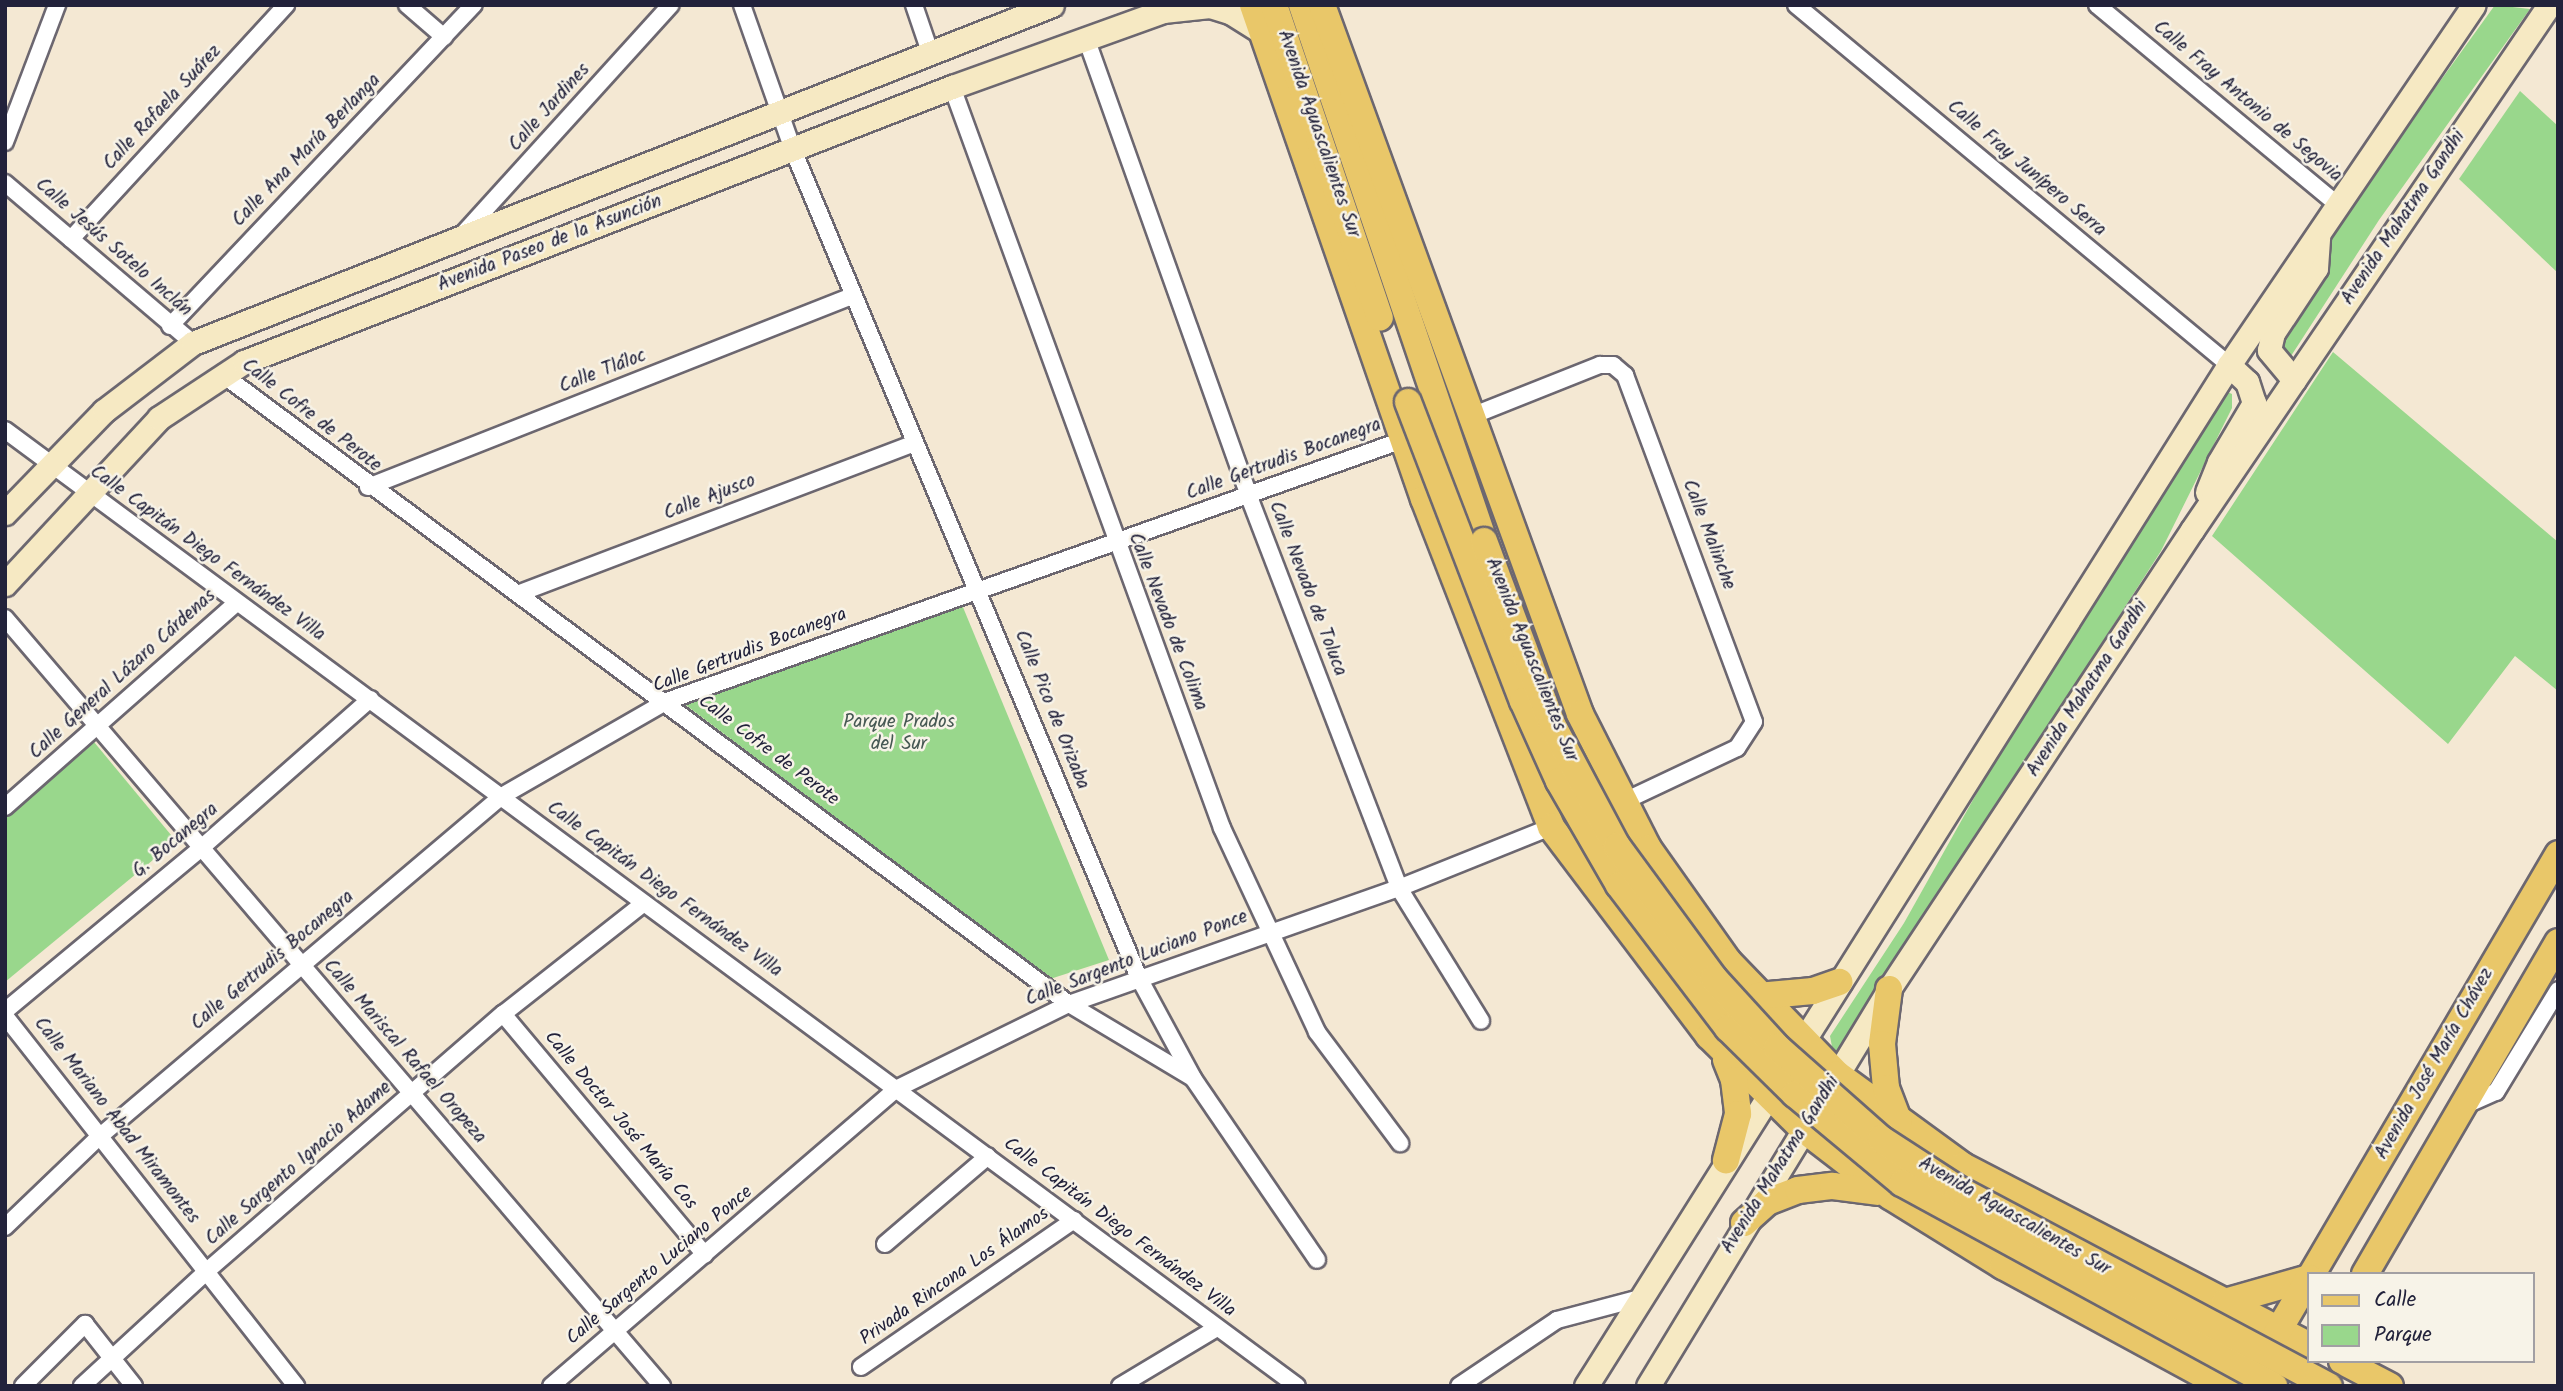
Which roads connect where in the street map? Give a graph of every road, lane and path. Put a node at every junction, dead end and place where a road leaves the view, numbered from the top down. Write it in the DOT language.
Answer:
graph roads {
  1 [pos="57,5"];
  2 [pos="286,5"];
  3 [pos="407,5"];
  4 [pos="474,5"];
  5 [pos="671,5"];
  6 [pos="741,5"];
  7 [pos="914,5"];
  8 [pos="1052,5"];
  9 [pos="1252,5"];
  10 [pos="1274,5"];
  11 [pos="1302,5"];
  12 [pos="1322,5"];
  13 [pos="1796,5"];
  14 [pos="2097,5"];
  15 [pos="2474,5"];
  16 [pos="1164,8"];
  17 [pos="2543,8"];
  18 [pos="1262,32"];
  19 [pos="444,37"];
  20 [pos="1086,38"];
  21 [pos="930,52"];
  22 [pos="952,88"];
  23 [pos="778,112"];
  24 [pos="5,142"];
  25 [pos="793,150"];
  26 [pos="5,183"];
  27 [pos="2338,205"];
  28 [pos="2319,233"];
  29 [pos="459,238"];
  30 [pos="71,239"];
  31 [pos="852,296"];
  32 [pos="170,326"];
  33 [pos="193,343"];
  34 [pos="2229,365"];
  35 [pos="222,374"];
  36 [pos="2294,380"];
  37 [pos="1469,417"];
  38 [pos="5,430"];
  39 [pos="1404,440"];
  40 [pos="914,443"];
  41 [pos="50,464"];
  42 [pos="368,487"];
  43 [pos="87,491"];
  44 [pos="1248,494"];
  45 [pos="5,513"];
  46 [pos="2192,530"];
  47 [pos="1115,544"];
  48 [pos="5,584"];
  49 [pos="979,589"];
  50 [pos="520,593"];
  51 [pos="236,603"];
  52 [pos="5,618"];
  53 [pos="370,699"];
  54 [pos="667,701"];
  55 [pos="98,727"];
  56 [pos="502,796"];
  57 [pos="1623,802"];
  58 [pos="5,807"];
  59 [pos="1551,827"];
  60 [pos="200,849"];
  61 [pos="2558,854"];
  62 [pos="1399,888"];
  63 [pos="644,903"];
  64 [pos="1268,931"];
  65 [pos="2558,942"];
  66 [pos="300,964"];
  67 [pos="1139,978"];
  68 [pos="1839,982"];
  69 [pos="1889,989"];
  70 [pos="1758,996"];
  71 [pos="2556,998"];
  72 [pos="1069,1004"];
  73 [pos="5,1013"];
  74 [pos="503,1014"];
  75 [pos="1779,1017"];
  76 [pos="1481,1021"];
  77 [pos="1709,1036"];
  78 [pos="1802,1040"];
  79 [pos="1732,1062"];
  80 [pos="1838,1074"];
  81 [pos="1193,1079"];
  82 [pos="898,1088"];
  83 [pos="413,1094"];
  84 [pos="1766,1097"];
  85 [pos="2464,1106"];
  86 [pos="1900,1124"];
  87 [pos="1802,1129"];
  88 [pos="99,1137"];
  89 [pos="1400,1143"];
  90 [pos="988,1156"];
  91 [pos="1726,1160"];
  92 [pos="1963,1166"];
  93 [pos="1890,1196"];
  94 [pos="1927,1218"];
  95 [pos="1074,1220"];
  96 [pos="1744,1223"];
  97 [pos="5,1227"];
  98 [pos="885,1244"];
  99 [pos="705,1255"];
  100 [pos="1317,1260"];
  101 [pos="208,1270"];
  102 [pos="2312,1272"];
  103 [pos="2366,1272"];
  104 [pos="2308,1277"];
  105 [pos="2308,1280"];
  106 [pos="1640,1298"];
  107 [pos="2225,1302"];
  108 [pos="1217,1328"];
  109 [pos="2280,1329"];
  110 [pos="615,1330"];
  111 [pos="2308,1344"];
  112 [pos="2158,1350"];
  113 [pos="111,1358"];
  114 [pos="2315,1363"];
  115 [pos="2347,1363"];
  116 [pos="861,1367"];
  117 [pos="2380,1376"];
  118 [pos="23,1386"];
  119 [pos="82,1386"];
  120 [pos="134,1386"];
  121 [pos="296,1386"];
  122 [pos="551,1386"];
  123 [pos="662,1386"];
  124 [pos="1120,1386"];
  125 [pos="1297,1386"];
  126 [pos="1459,1386"];
  127 [pos="1586,1386"];
  128 [pos="1648,1386"];
  129 [pos="2190,1386"];
  130 [pos="2224,1386"];
  131 [pos="2246,1386"];
  132 [pos="2274,1386"];
  133 [pos="2303,1386"];
  134 [pos="2329,1386"];
  1 -- 24 [label="street"];
  2 -- 30 [label="street, Calle Rafaela Suárez"];
  3 -- 19 [label="street"];
  4 -- 19 [label="street, Calle Ana María Berlanga"];
  5 -- 29 [label="street, Calle Jardines"];
  6 -- 23 [label="street, Calle Pico de Orizaba"];
  7 -- 21 [label="street"];
  8 -- 21 [label="main road, Avenida Paseo de la Asunción"];
  9 -- 18 [label="main road, Avenida Aguascalientes Sur"];
  10 -- 132 [label="main road, Avenida Aguascalientes Sur, bridge"];
  11 -- 134 [label="main road, Avenida Aguascalientes Sur, bridge"];
  12 -- 37 [label="main road, Avenida Aguascalientes Sur"];
  13 -- 34 [label="street, Calle Fray Junípero Serra"];
  14 -- 27 [label="street, Calle Fray Antonio de Segovia"];
  15 -- 27 [label="main road"];
  16 -- 18 [label="main road, Avenida Paseo de la Asunción"];
  16 -- 20 [label="main road, Avenida Paseo de la Asunción"];
  17 -- 36 [label="main road, Avenida Mahatma Gandhi"];
  18 -- 39 [label="main road, Avenida Aguascalientes Sur"];
  19 -- 32 [label="street, Calle Ana María Berlanga"];
  20 -- 22 [label="main road, Avenida Paseo de la Asunción"];
  20 -- 44 [label="street, Calle Nevado de Toluca"];
  21 -- 23 [label="main road, Avenida Paseo de la Asunción"];
  22 -- 25 [label="main road, Avenida Paseo de la Asunción"];
  22 -- 47 [label="street, Calle Nevado de Colima"];
  23 -- 25 [label="street, Calle Pico de Orizaba"];
  23 -- 29 [label="main road, Avenida Paseo de la Asunción"];
  25 -- 31 [label="street, Calle Pico de Orizaba"];
  25 -- 35 [label="main road, Avenida Paseo de la Asunción"];
  26 -- 30 [label="street, Calle Jesús Sotelo Inclán"];
  27 -- 28 [label="main road"];
  28 -- 34 [label="main road"];
  28 -- 36 [label="main road"];
  29 -- 33 [label="main road, Avenida Paseo de la Asunción"];
  30 -- 32 [label="street, Calle Jesús Sotelo Inclán"];
  31 -- 40 [label="street, Calle Pico de Orizaba"];
  31 -- 42 [label="street, Calle Tláloc"];
  32 -- 33 [label="street, Calle Jesús Sotelo Inclán"];
  33 -- 41 [label="main road, Avenida Paseo de la Asunción"];
  34 -- 46 [label="main road"];
  34 -- 68 [label="main road"];
  35 -- 42 [label="street, Calle Cofre de Perote"];
  35 -- 43 [label="main road, Avenida Paseo de la Asunción"];
  36 -- 46 [label="main road, Avenida Mahatma Gandhi"];
  37 -- 57 [label="main road, Avenida Aguascalientes Sur"];
  37 -- 57 [label="street, Calle Malinche"];
  38 -- 41 [label="street, Calle Capitán Diego Fernández Villa"];
  39 -- 44 [label="street, Calle Gertrudis Bocanegra"];
  39 -- 59 [label="main road, Avenida Aguascalientes Sur"];
  40 -- 49 [label="street, Calle Pico de Orizaba"];
  40 -- 50 [label="street, Calle Ajusco"];
  41 -- 43 [label="street, Calle Capitán Diego Fernández Villa"];
  41 -- 45 [label="main road, Avenida Paseo de la Asunción"];
  42 -- 50 [label="street, Calle Cofre de Perote"];
  43 -- 48 [label="main road, Avenida Paseo de la Asunción"];
  43 -- 51 [label="street, Calle Capitán Diego Fernández Villa"];
  44 -- 47 [label="street, Calle Gertrudis Bocanegra"];
  44 -- 62 [label="street, Calle Nevado de Toluca"];
  46 -- 69 [label="main road, Avenida Mahatma Gandhi"];
  47 -- 49 [label="street, Calle Gertrudis Bocanegra"];
  47 -- 64 [label="street, Calle Nevado de Colima"];
  49 -- 54 [label="street, Calle Gertrudis Bocanegra"];
  49 -- 67 [label="street, Calle Pico de Orizaba"];
  50 -- 54 [label="street, Calle Cofre de Perote"];
  51 -- 53 [label="street, Calle Capitán Diego Fernández Villa"];
  51 -- 55 [label="street, Calle General Lázaro Cárdenas"];
  52 -- 55 [label="street, Calle Mariscal Rafael Oropeza"];
  53 -- 56 [label="street, Calle Capitán Diego Fernández Villa"];
  53 -- 60 [label="street, G. Bocanegra"];
  54 -- 56 [label="street, Calle Gertrudis Bocanegra"];
  54 -- 72 [label="street, Calle Cofre de Perote"];
  55 -- 58 [label="street, Calle General Lázaro Cárdenas"];
  55 -- 60 [label="street, Calle Mariscal Rafael Oropeza"];
  56 -- 63 [label="street, Calle Capitán Diego Fernández Villa"];
  56 -- 66 [label="street, Calle Gertrudis Bocanegra"];
  57 -- 70 [label="main road, Avenida Aguascalientes Sur"];
  59 -- 62 [label="street, Calle Sargento Luciano Ponce"];
  59 -- 77 [label="main road, Avenida Aguascalientes Sur"];
  60 -- 66 [label="street, Calle Mariscal Rafael Oropeza"];
  60 -- 73 [label="street, G. Bocanegra"];
  61 -- 102 [label="main road, Avenida José María Chávez"];
  62 -- 64 [label="street, Calle Sargento Luciano Ponce"];
  62 -- 76 [label="street, Calle Nevado de Toluca"];
  63 -- 74 [label="street, Calle Sargento Ignacio Adame"];
  63 -- 82 [label="street, Calle Capitán Diego Fernández Villa"];
  64 -- 67 [label="street, Calle Sargento Luciano Ponce"];
  64 -- 89 [label="street, Calle Nevado de Colima"];
  65 -- 85 [label="main road"];
  66 -- 83 [label="street, Calle Mariscal Rafael Oropeza"];
  66 -- 88 [label="street, Calle Gertrudis Bocanegra"];
  67 -- 72 [label="street, Calle Sargento Luciano Ponce"];
  67 -- 81 [label="street, Calle Pico de Orizaba"];
  68 -- 70 [label="main road"];
  68 -- 78 [label="main road"];
  69 -- 80 [label="main road, Avenida Mahatma Gandhi"];
  69 -- 86 [label="main road"];
  70 -- 75 [label="main road, Avenida Aguascalientes Sur"];
  71 -- 85 [label="street"];
  72 -- 81 [label="street, Calle Cofre de Perote"];
  72 -- 82 [label="street, Calle Sargento Luciano Ponce"];
  73 -- 88 [label="street, Calle Mariano Abad Miramontes"];
  74 -- 83 [label="street, Calle Sargento Ignacio Adame"];
  74 -- 99 [label="street, Calle Doctor José María Cos"];
  75 -- 78 [label="main road, Avenida Aguascalientes Sur"];
  75 -- 79 [label="main road"];
  77 -- 79 [label="main road, Avenida Aguascalientes Sur"];
  77 -- 91 [label="main road"];
  78 -- 80 [label="main road, Avenida Aguascalientes Sur"];
  78 -- 84 [label="main road"];
  79 -- 84 [label="main road, Avenida Aguascalientes Sur"];
  80 -- 86 [label="main road, Avenida Aguascalientes Sur"];
  80 -- 87 [label="main road, Avenida Mahatma Gandhi"];
  81 -- 100 [label="street, Calle Pico de Orizaba"];
  82 -- 90 [label="street, Calle Capitán Diego Fernández Villa"];
  82 -- 99 [label="street, Calle Sargento Luciano Ponce"];
  83 -- 101 [label="street, Calle Sargento Ignacio Adame"];
  83 -- 110 [label="street, Calle Mariscal Rafael Oropeza"];
  84 -- 87 [label="main road, Avenida Aguascalientes Sur"];
  84 -- 91 [label="main road"];
  85 -- 103 [label="main road"];
  86 -- 92 [label="main road, Avenida Aguascalientes Sur"];
  87 -- 93 [label="main road, Avenida Aguascalientes Sur"];
  87 -- 96 [label="main road, Avenida Mahatma Gandhi"];
  88 -- 97 [label="street, Calle Gertrudis Bocanegra"];
  88 -- 101 [label="street, Calle Mariano Abad Miramontes"];
  90 -- 95 [label="street, Calle Capitán Diego Fernández Villa"];
  90 -- 98 [label="street"];
  91 -- 106 [label="main road"];
  92 -- 94 [label="main road"];
  92 -- 107 [label="main road, Avenida Aguascalientes Sur"];
  93 -- 94 [label="main road, Avenida Aguascalientes Sur"];
  93 -- 96 [label="main road"];
  94 -- 112 [label="main road, Avenida Aguascalientes Sur"];
  95 -- 108 [label="street, Calle Capitán Diego Fernández Villa"];
  95 -- 116 [label="street, Privada Rincona Los Álamos"];
  96 -- 128 [label="main road, Avenida Mahatma Gandhi"];
  99 -- 110 [label="street, Calle Sargento Luciano Ponce"];
  101 -- 113 [label="street, Calle Sargento Ignacio Adame"];
  101 -- 121 [label="street, Calle Mariano Abad Miramontes"];
  104 -- 107 [label="main road"];
  105 -- 109 [label="main road, Avenida José María Chávez"];
  106 -- 126 [label="street"];
  106 -- 127 [label="main road"];
  107 -- 109 [label="main road, Avenida Aguascalientes Sur"];
  108 -- 124 [label="street"];
  108 -- 125 [label="street, Calle Capitán Diego Fernández Villa"];
  109 -- 111 [label="main road, Avenida Aguascalientes Sur"];
  109 -- 131 [label="main road, Avenida José María Chávez"];
  110 -- 122 [label="street, Calle Sargento Luciano Ponce"];
  110 -- 123 [label="street, Calle Mariscal Rafael Oropeza"];
  112 -- 129 [label="main road"];
  112 -- 130 [label="main road, Avenida Aguascalientes Sur"];
  113 -- 118 [label="street"];
  113 -- 119 [label="street, Calle Sargento Ignacio Adame"];
  113 -- 120 [label="street"];
  114 -- 133 [label="main road"];
  115 -- 117 [label="main road"];
}
